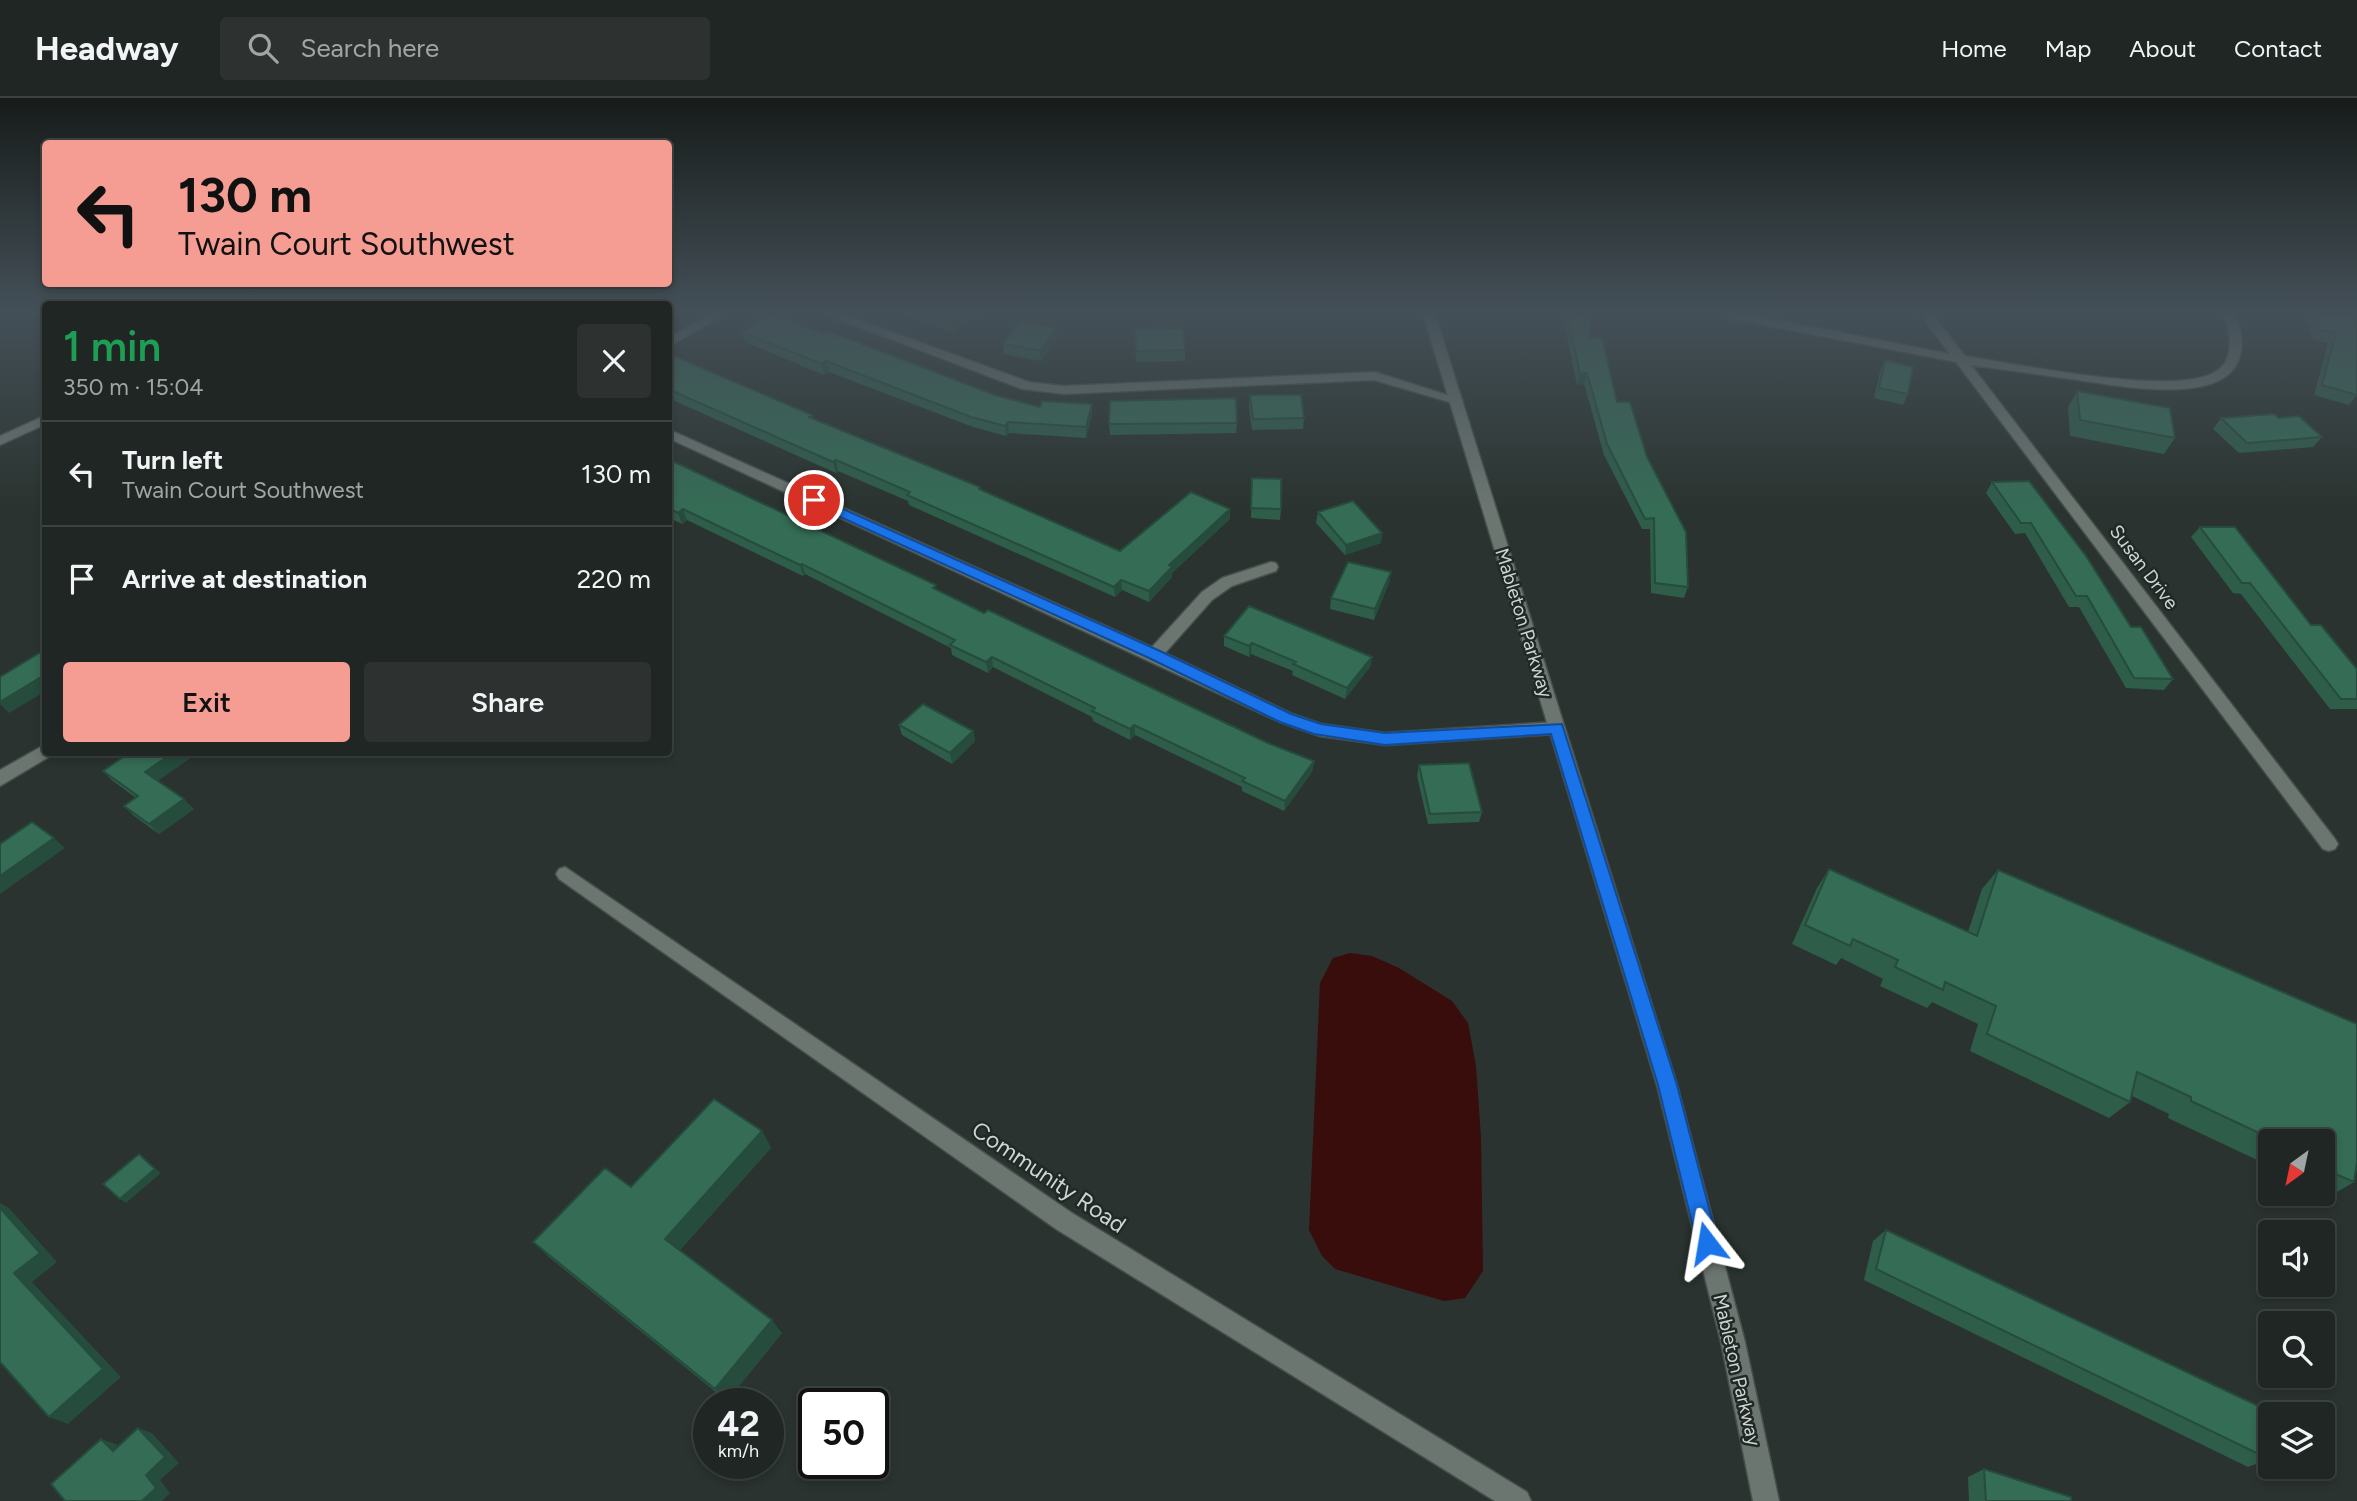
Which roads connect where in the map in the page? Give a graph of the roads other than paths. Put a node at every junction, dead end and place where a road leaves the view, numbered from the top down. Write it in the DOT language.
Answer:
graph roads {
  1 [pos="1009,379"];
  2 [pos="1281,379"];
  3 [pos="1394,379"];
  4 [pos="1450,379"];
  5 [pos="1978,379"];
  6 [pos="2101,379"];
  7 [pos="2210,379"];
  8 [pos="1456,400"];
  9 [pos="42,421"];
  10 [pos="672,435"];
  11 [pos="0,441"];
  12 [pos="1271,567"];
  13 [pos="1154,655"];
  14 [pos="1556,728"];
  15 [pos="42,753"];
  16 [pos="0,779"];
  17 [pos="2329,844"];
  18 [pos="565,874"];
  19 [pos="1518,1501"];
  20 [pos="1766,1501"];
  1 -- 2 [label="street"];
  3 -- 8 [label="street"];
  4 -- 8 [label="street, Mableton Parkway"];
  5 -- 17 [label="street, Susan Drive"];
  6 -- 7 [label="street"];
  8 -- 14 [label="street, Mableton Parkway"];
  9 -- 11 [label="street"];
  10 -- 13 [label="street"];
  12 -- 13 [label="street"];
  13 -- 14 [label="street"];
  14 -- 20 [label="street, Mableton Parkway"];
  15 -- 16 [label="street"];
  18 -- 19 [label="street, Community Road"];
}
